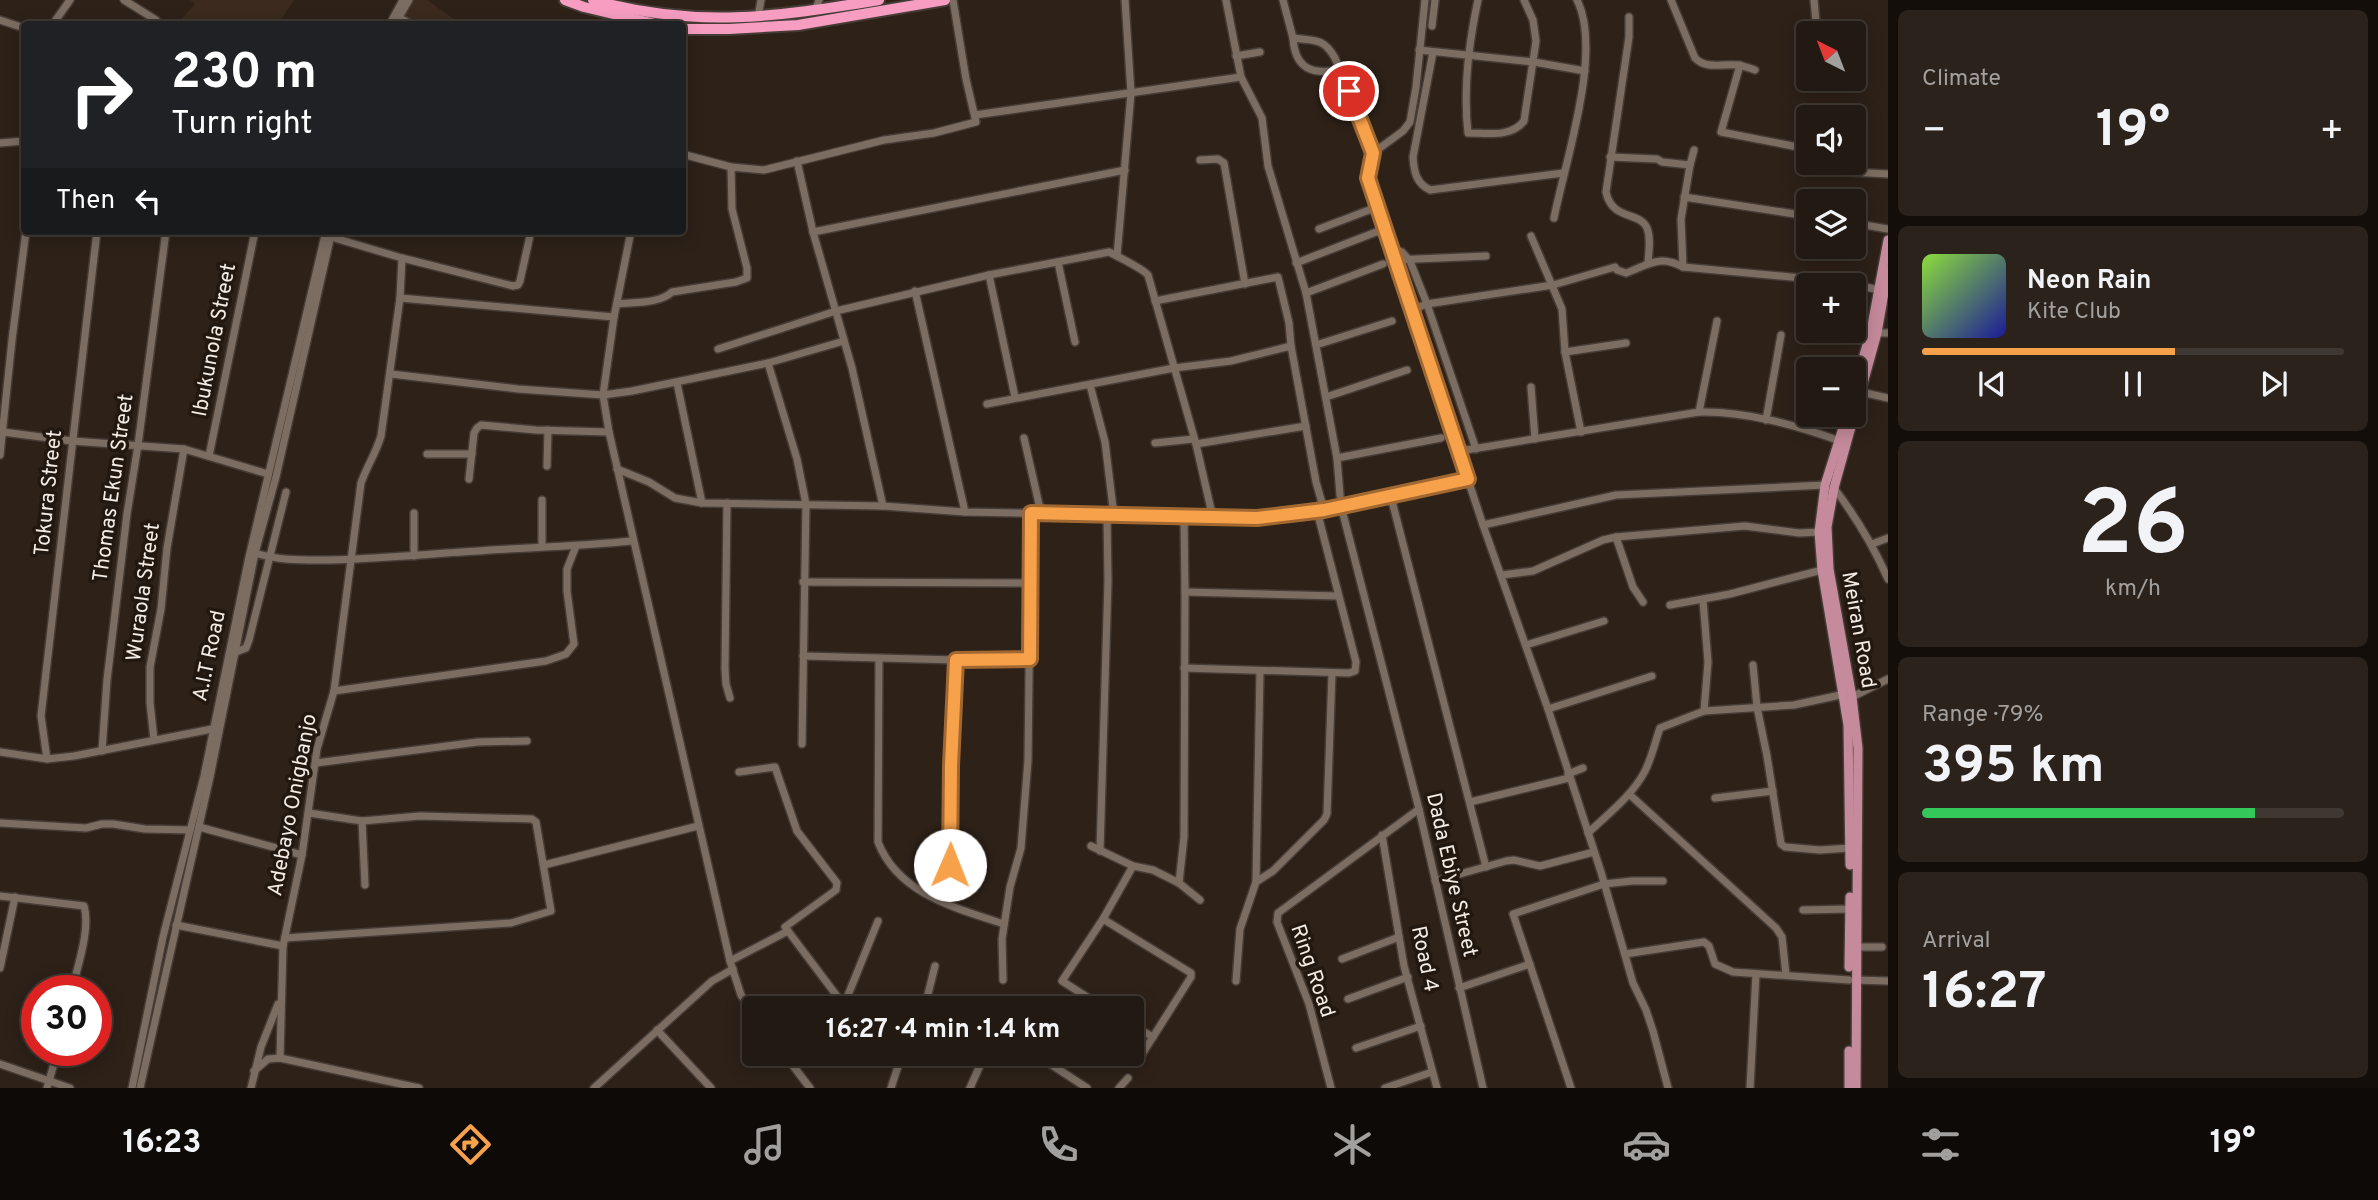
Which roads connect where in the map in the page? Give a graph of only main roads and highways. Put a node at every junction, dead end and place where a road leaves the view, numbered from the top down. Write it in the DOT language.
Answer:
graph roads {
  1 [pos="565,0"];
  2 [pos="593,0"];
  3 [pos="879,0"];
  4 [pos="945,0"];
  5 [pos="817,5"];
  6 [pos="642,21"];
  7 [pos="686,29"];
  8 [pos="1888,240"];
  9 [pos="1888,270"];
  10 [pos="1865,357"];
  11 [pos="1866,365"];
  12 [pos="1845,427"];
  13 [pos="1847,427"];
  14 [pos="1843,442"];
  15 [pos="1829,487"];
  16 [pos="1848,696"];
  17 [pos="1852,980"];
  18 [pos="1849,1088"];
  19 [pos="1856,1088"];
  1 -- 6 [label="highway"];
  2 -- 5 [label="highway"];
  3 -- 5 [label="highway"];
  4 -- 7 [label="highway"];
  8 -- 10 [label="main road, Meiran Road"];
  9 -- 11 [label="main road, Meiran Road"];
  12 -- 14 [label="main road, Meiran Road"];
  13 -- 14 [label="main road, Meiran Road"];
  14 -- 15 [label="main road, Meiran Road"];
  15 -- 16 [label="main road, Meiran Road"];
  15 -- 16 [label="main road, Meiran Road"];
  16 -- 17 [label="main road, Meiran Road"];
  16 -- 17 [label="main road, Meiran Road"];
  17 -- 18 [label="main road, Meiran Road"];
  17 -- 19 [label="main road, Meiran Road"];
}
